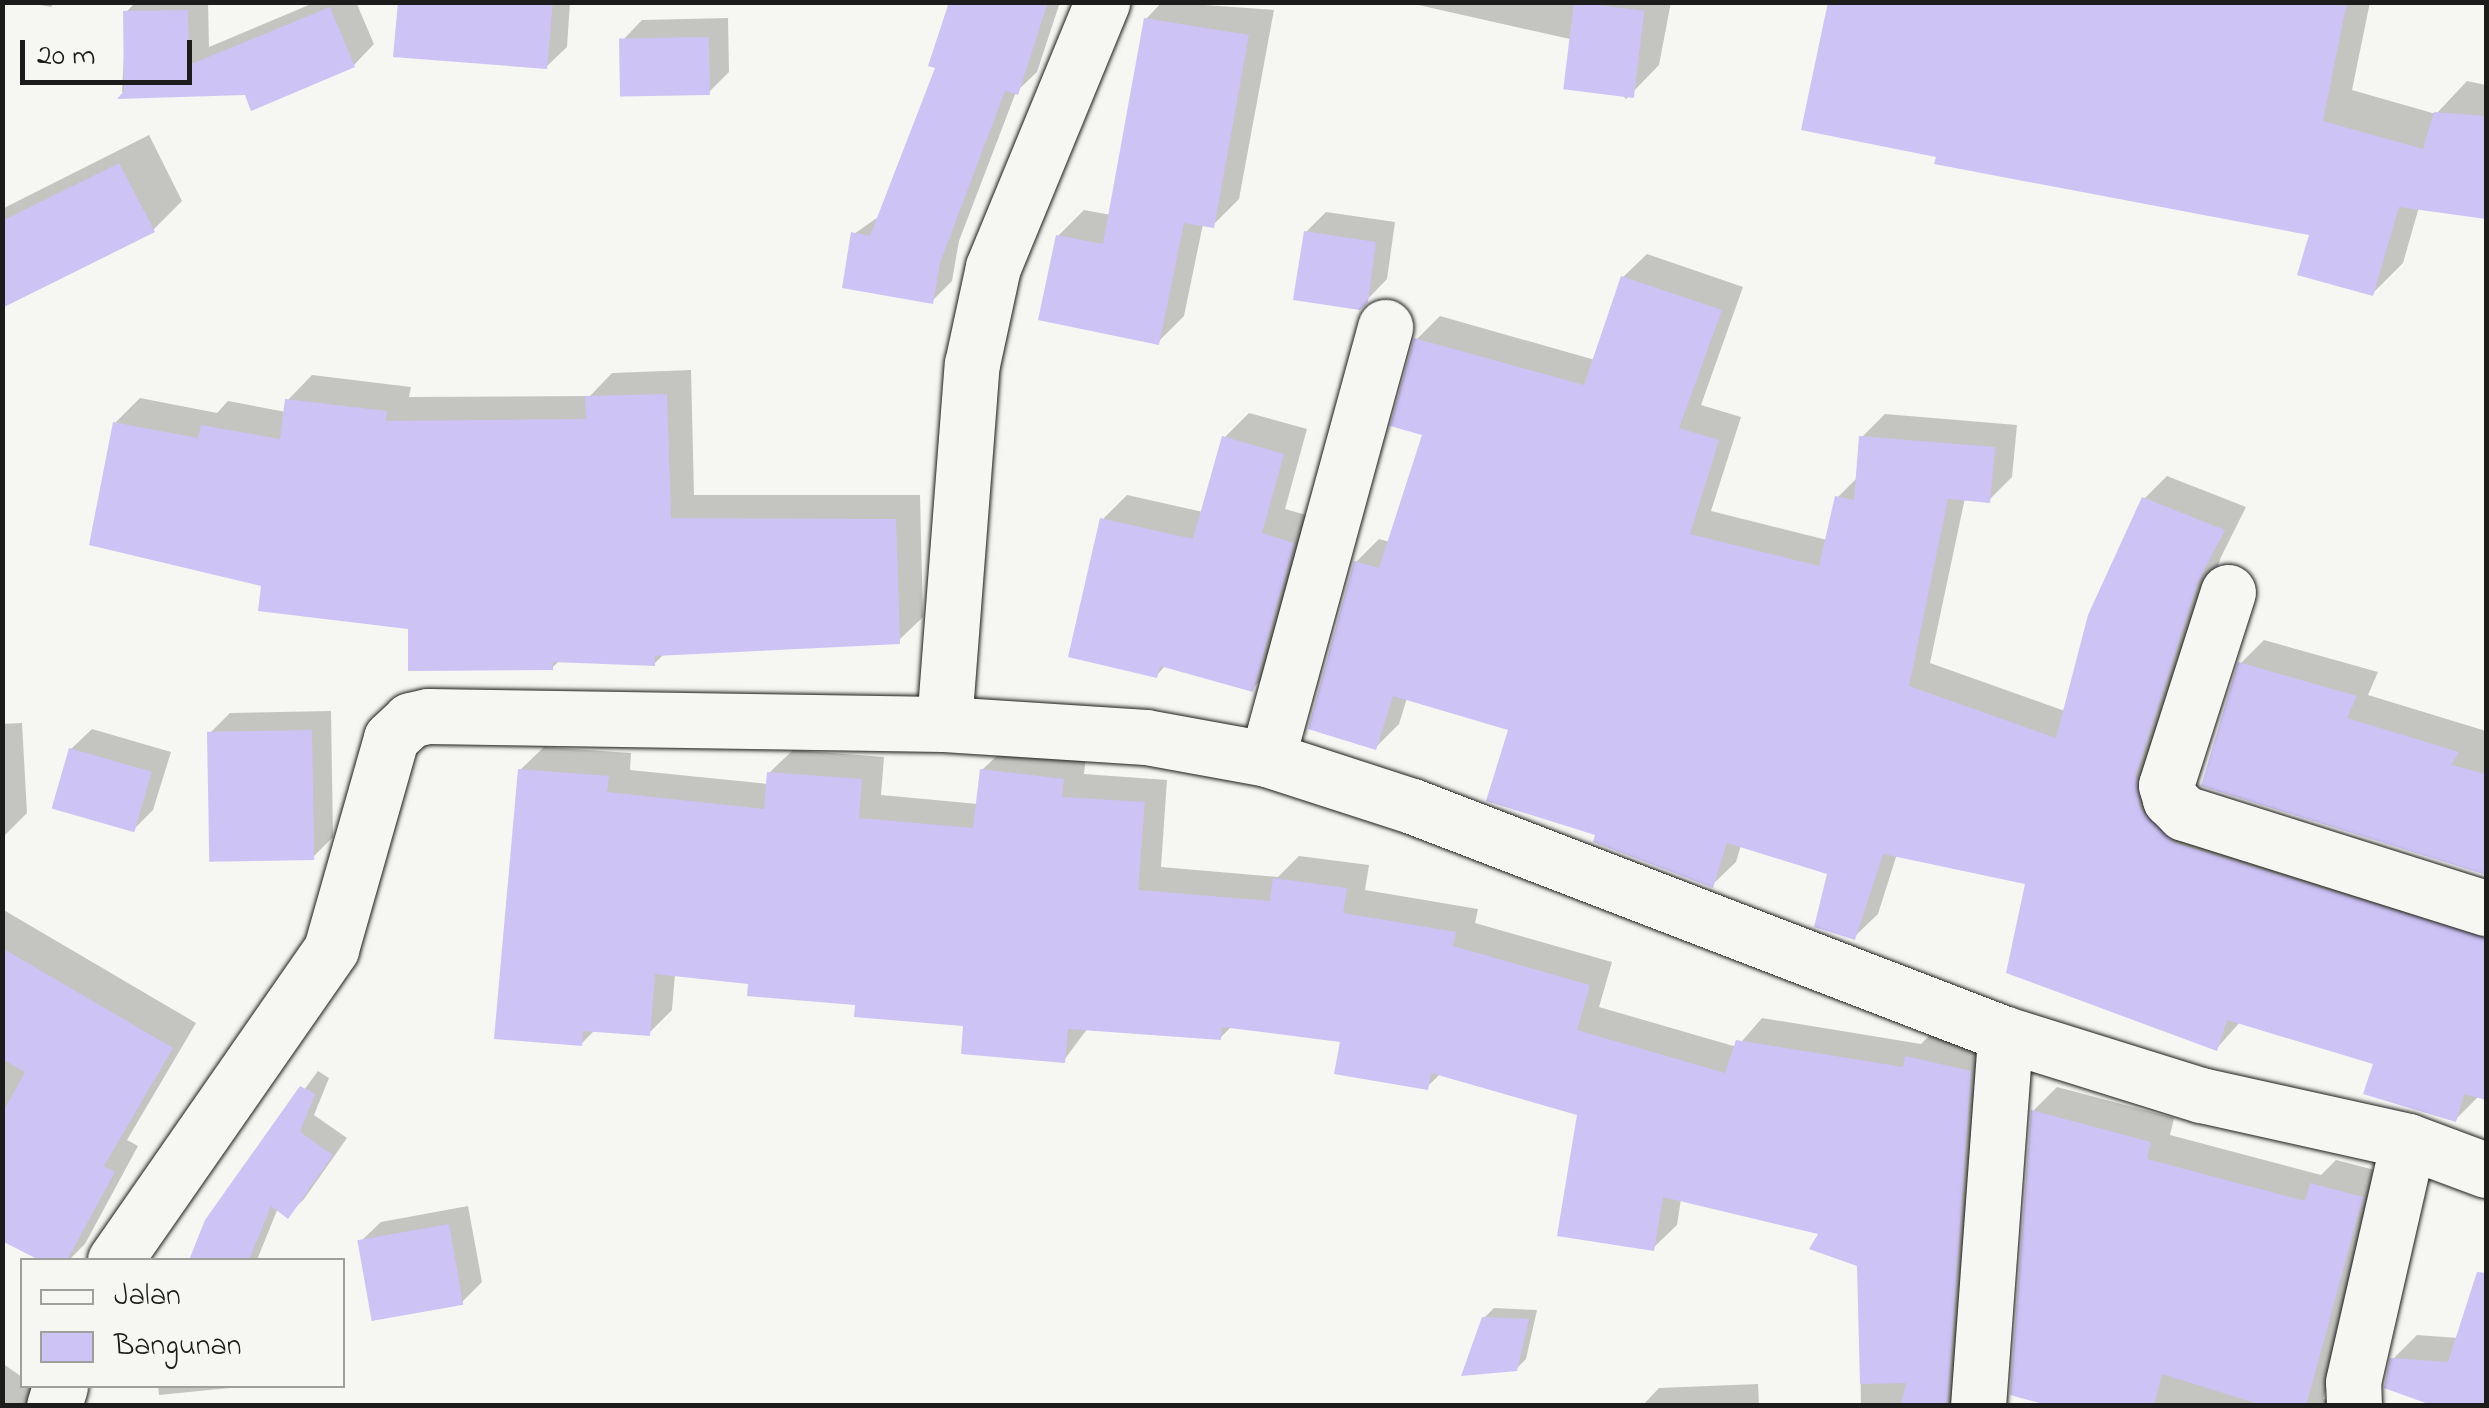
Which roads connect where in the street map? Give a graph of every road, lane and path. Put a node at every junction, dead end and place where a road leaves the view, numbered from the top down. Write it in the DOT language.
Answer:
graph roads {
  1 [pos="1102,2"];
  2 [pos="1385,327"];
  3 [pos="2228,592"];
  4 [pos="944,724"];
  5 [pos="1267,759"];
  6 [pos="2486,908"];
  7 [pos="2005,1034"];
  8 [pos="2408,1141"];
  9 [pos="2486,1170"];
  10 [pos="116,1258"];
  11 [pos="1978,1406"];
  12 [pos="2354,1406"];
  1 -- 4 [label="street"];
  2 -- 5 [label="street"];
  3 -- 6 [label="street"];
  4 -- 5 [label="street"];
  4 -- 10 [label="street"];
  5 -- 7 [label="street"];
  7 -- 8 [label="street"];
  7 -- 11 [label="street"];
  8 -- 9 [label="street"];
  8 -- 12 [label="street"];
}
